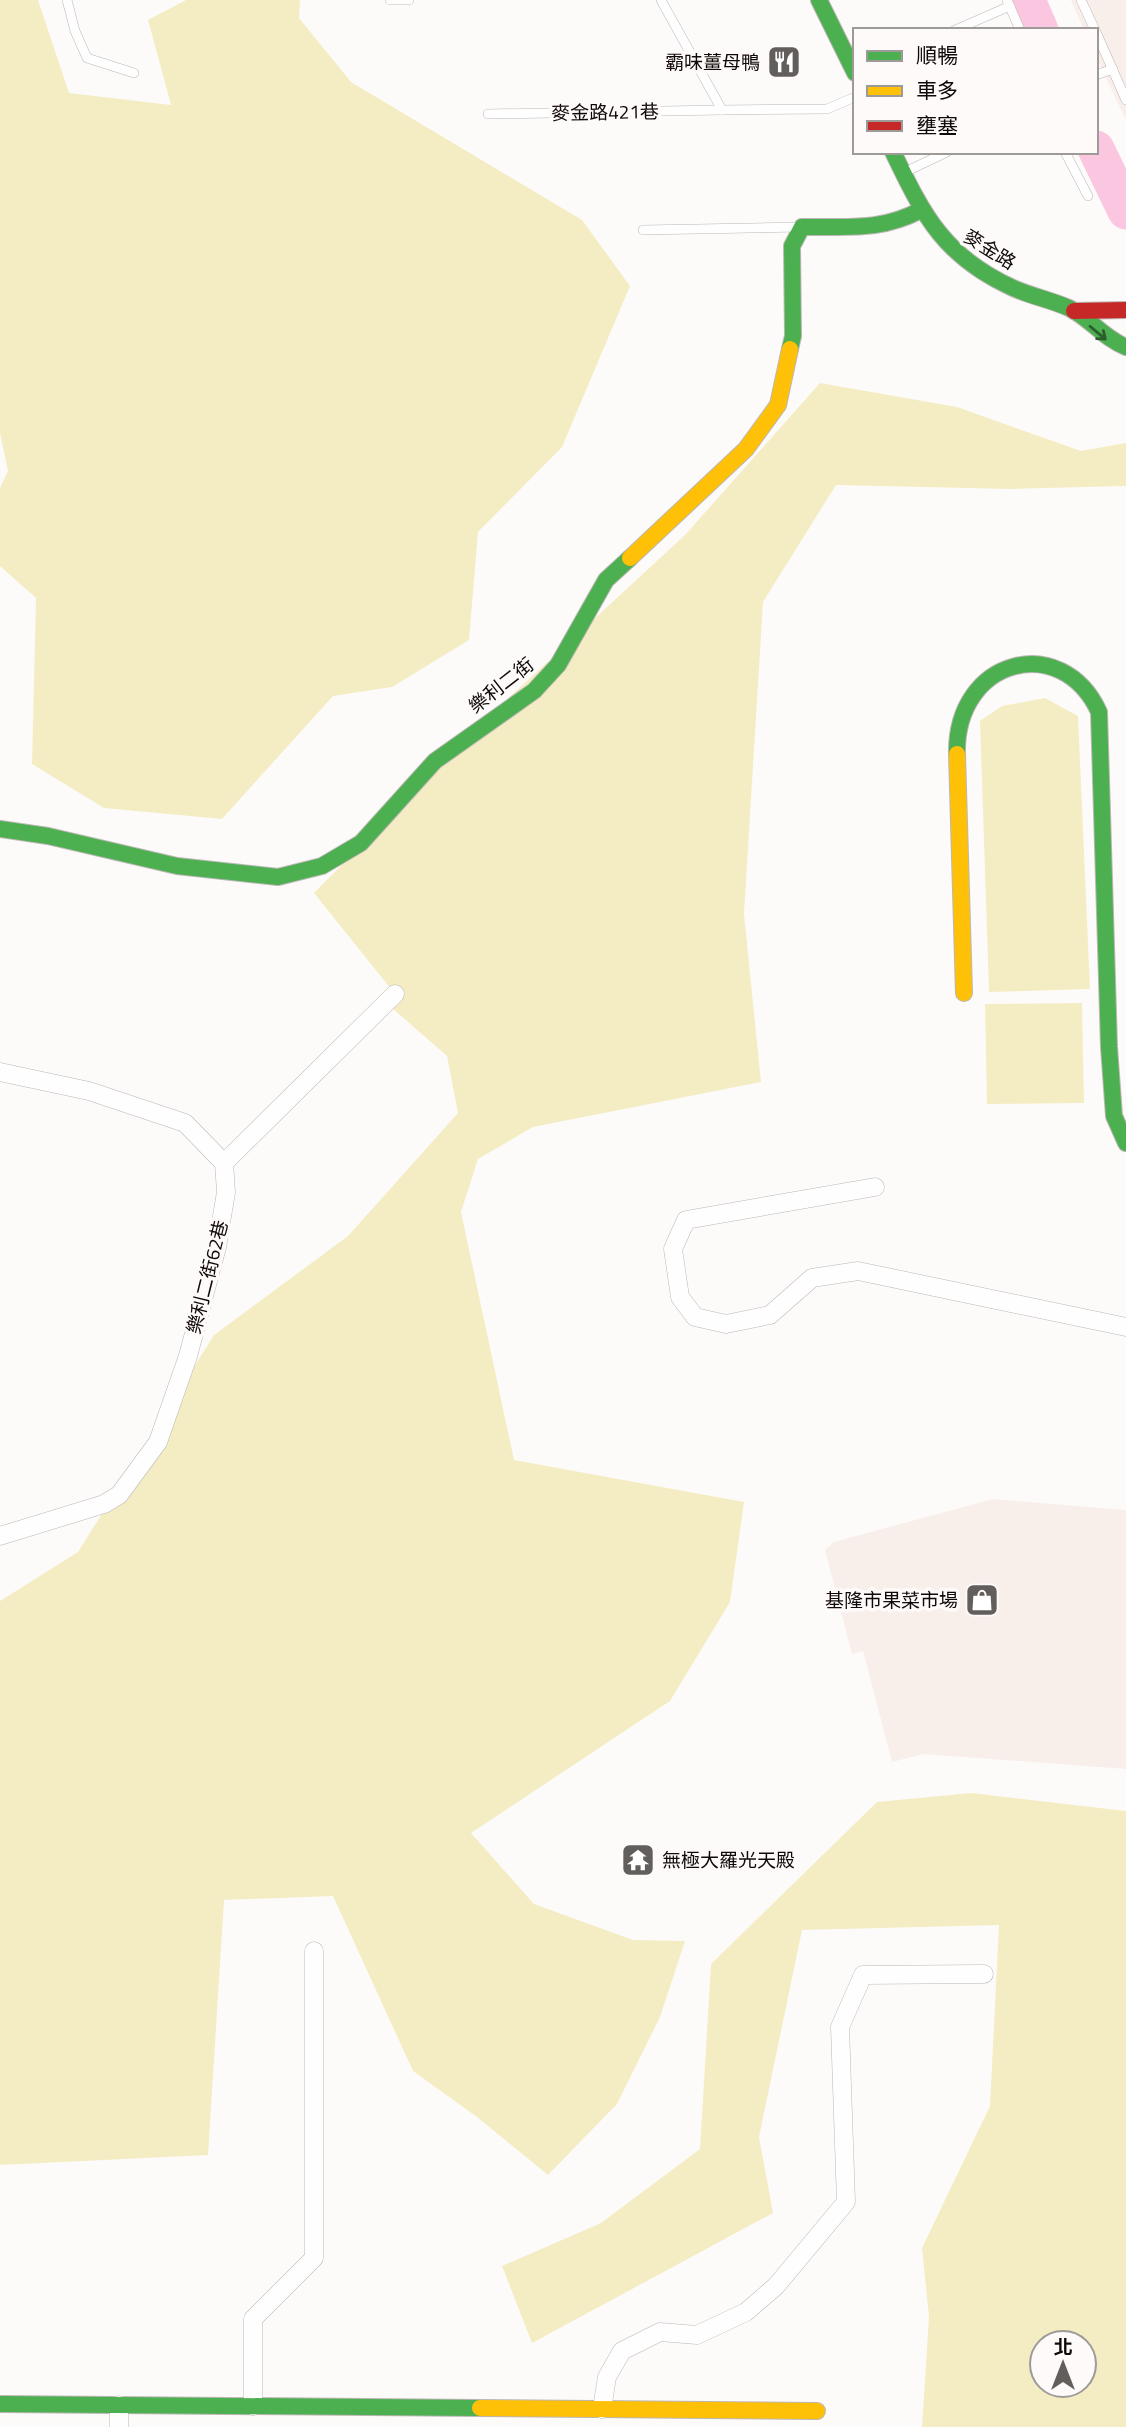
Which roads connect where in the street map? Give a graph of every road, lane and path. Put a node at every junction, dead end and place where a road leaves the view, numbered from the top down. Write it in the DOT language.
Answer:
graph roads {
  1 [pos="67,0"];
  2 [pos="390,0"];
  3 [pos="409,0"];
  4 [pos="661,0"];
  5 [pos="819,0"];
  6 [pos="1081,0"];
  7 [pos="1009,3"];
  8 [pos="959,28"];
  9 [pos="1019,28"];
  10 [pos="1095,28"];
  11 [pos="1098,35"];
  12 [pos="853,69"];
  13 [pos="1113,69"];
  14 [pos="134,73"];
  15 [pos="1098,74"];
  16 [pos="853,98"];
  17 [pos="1126,100"];
  18 [pos="722,110"];
  19 [pos="488,114"];
  20 [pos="894,154"];
  21 [pos="943,154"];
  22 [pos="1066,154"];
  23 [pos="903,173"];
  24 [pos="1088,196"];
  25 [pos="921,210"];
  26 [pos="802,227"];
  27 [pos="643,230"];
  28 [pos="1126,310"];
  29 [pos="1074,311"];
  30 [pos="1126,347"];
  31 [pos="0,829"];
  32 [pos="964,993"];
  33 [pos="395,994"];
  34 [pos="0,1072"];
  35 [pos="1126,1143"];
  36 [pos="224,1163"];
  37 [pos="875,1187"];
  38 [pos="1126,1327"];
  39 [pos="0,1536"];
  40 [pos="314,1951"];
  41 [pos="984,1974"];
  42 [pos="0,2404"];
  43 [pos="119,2404"];
  44 [pos="253,2406"];
  45 [pos="602,2409"];
  46 [pos="817,2411"];
  47 [pos="119,2427"];
  1 -- 14 [label="lane"];
  2 -- 3 [label="lane"];
  4 -- 18 [label="lane"];
  5 -- 12 [label="street"];
  6 -- 10 [label="lane"];
  7 -- 8 [label="lane"];
  7 -- 9 [label="lane"];
  11 -- 13 [label="lane"];
  13 -- 15 [label="lane"];
  13 -- 17 [label="lane"];
  16 -- 18 [label="lane, 麥金路421巷"];
  18 -- 19 [label="lane, 麥金路421巷"];
  20 -- 23 [label="street, 麥金路"];
  21 -- 23 [label="lane"];
  22 -- 24 [label="lane"];
  23 -- 25 [label="street, 麥金路"];
  25 -- 26 [label="street"];
  25 -- 29 [label="street, 麥金路"];
  26 -- 27 [label="lane"];
  26 -- 31 [label="street, 樂利二街"];
  28 -- 29 [label="street, 麥金路"];
  29 -- 30 [label="street, 麥金路, one-way"];
  32 -- 35 [label="street"];
  33 -- 36 [label="street"];
  34 -- 36 [label="street"];
  36 -- 39 [label="street, 樂利二街62巷"];
  37 -- 38 [label="street"];
  40 -- 44 [label="street"];
  41 -- 45 [label="street"];
  42 -- 43 [label="street"];
  43 -- 44 [label="street"];
  43 -- 47 [label="street"];
  44 -- 45 [label="street"];
  45 -- 46 [label="street"];
}
